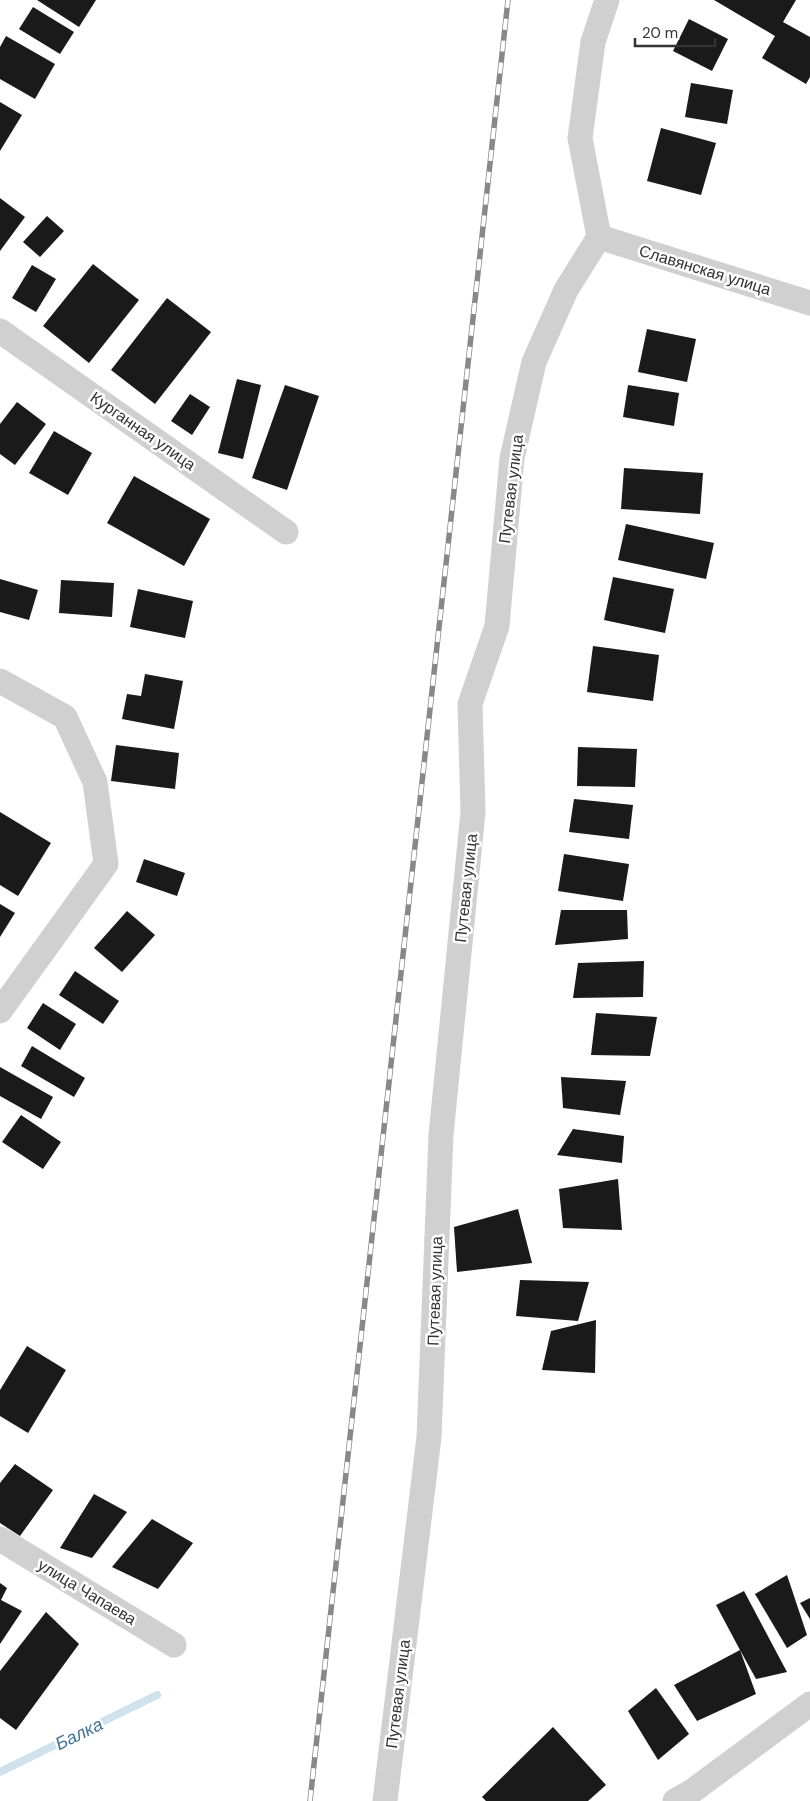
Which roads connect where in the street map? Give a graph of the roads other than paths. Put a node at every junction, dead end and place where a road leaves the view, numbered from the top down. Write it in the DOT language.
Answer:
graph roads {
  1 [pos="607,0"];
  2 [pos="599,237"];
  3 [pos="810,303"];
  4 [pos="0,331"];
  5 [pos="286,532"];
  6 [pos="0,682"];
  7 [pos="0,1011"];
  8 [pos="0,1539"];
  9 [pos="174,1645"];
  10 [pos="810,1704"];
  11 [pos="385,1801"];
  12 [pos="675,1801"];
  1 -- 2 [label="street"];
  2 -- 3 [label="street, Славянская улица"];
  2 -- 11 [label="street, Путевая улица"];
  4 -- 5 [label="street, Курганная улица"];
  6 -- 7 [label="street"];
  8 -- 9 [label="street, улица Чапаева"];
  10 -- 12 [label="street"];
}
